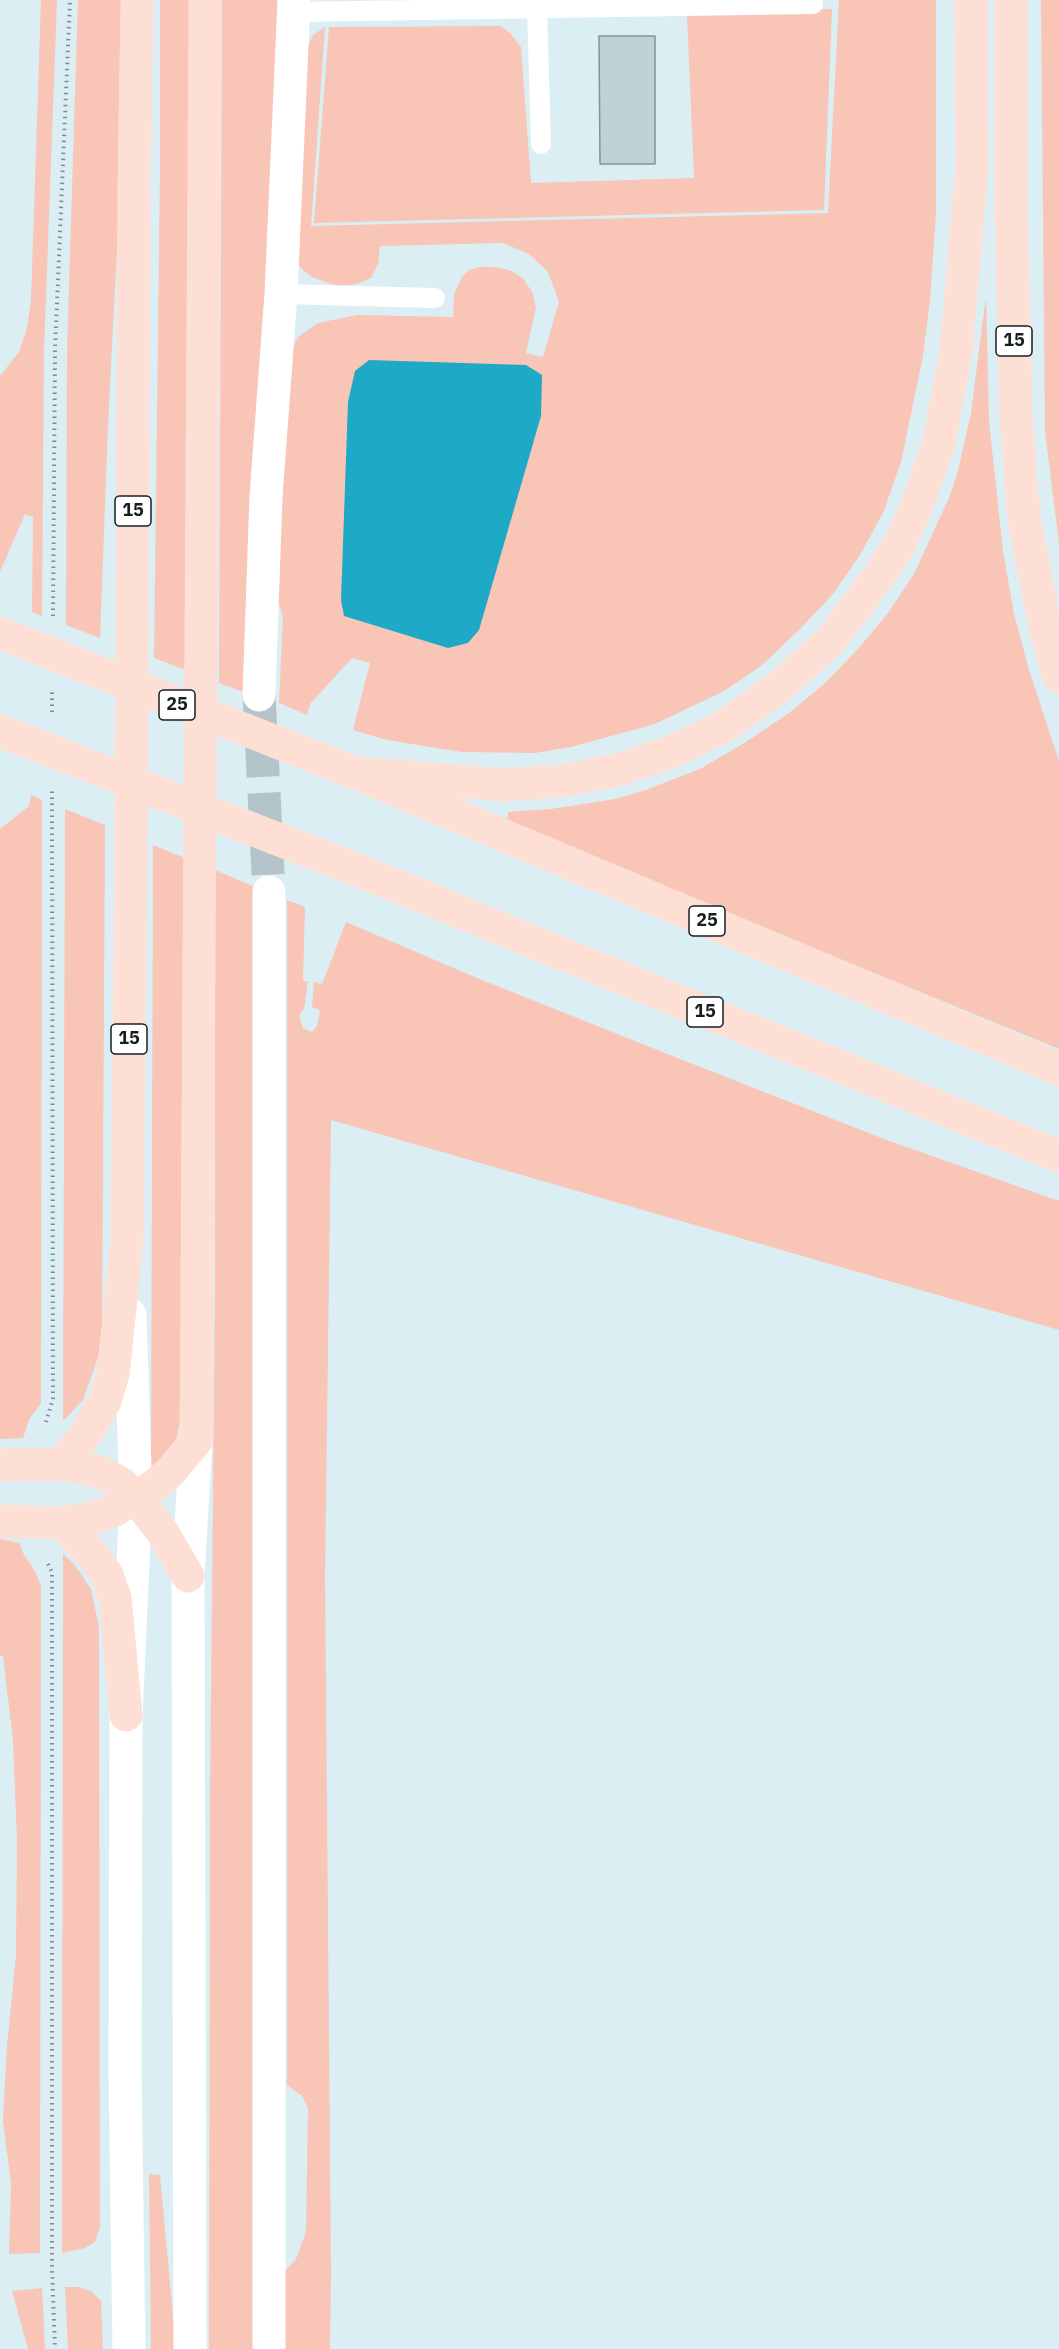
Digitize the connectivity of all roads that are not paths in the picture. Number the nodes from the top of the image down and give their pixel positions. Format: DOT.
graph roads {
  1 [pos="137,0"];
  2 [pos="205,0"];
  3 [pos="971,0"];
  4 [pos="1011,0"];
  5 [pos="813,4"];
  6 [pos="293,6"];
  7 [pos="537,8"];
  8 [pos="541,144"];
  9 [pos="281,294"];
  10 [pos="435,298"];
  11 [pos="0,633"];
  12 [pos="1059,677"];
  13 [pos="259,695"];
  14 [pos="2,733"];
  15 [pos="355,773"];
  16 [pos="269,892"];
  17 [pos="1059,1070"];
  18 [pos="1059,1156"];
  19 [pos="127,1241"];
  20 [pos="196,1441"];
  21 [pos="0,1464"];
  22 [pos="52,1464"];
  23 [pos="136,1498"];
  24 [pos="0,1521"];
  25 [pos="50,1522"];
  26 [pos="188,1576"];
  27 [pos="126,1715"];
  28 [pos="129,2349"];
  29 [pos="190,2349"];
  30 [pos="269,2349"];
  1 -- 19 [label="main road, 15"];
  2 -- 20 [label="main road"];
  3 -- 15 [label="main road"];
  4 -- 12 [label="main road, 15"];
  5 -- 7 [label="lane"];
  6 -- 7 [label="lane"];
  6 -- 9 [label="street"];
  7 -- 8 [label="lane"];
  9 -- 10 [label="lane"];
  9 -- 13 [label="street"];
  11 -- 15 [label="main road, 25"];
  14 -- 18 [label="main road, 15"];
  15 -- 17 [label="main road, 25"];
  16 -- 30 [label="street"];
  19 -- 22 [label="main road"];
  19 -- 23 [label="street"];
  20 -- 23 [label="main road"];
  20 -- 26 [label="street"];
  21 -- 22 [label="main road"];
  22 -- 23 [label="main road"];
  23 -- 25 [label="main road"];
  23 -- 26 [label="main road"];
  23 -- 27 [label="street"];
  24 -- 25 [label="main road"];
  25 -- 27 [label="main road"];
  26 -- 29 [label="street"];
  27 -- 28 [label="street"];
}
